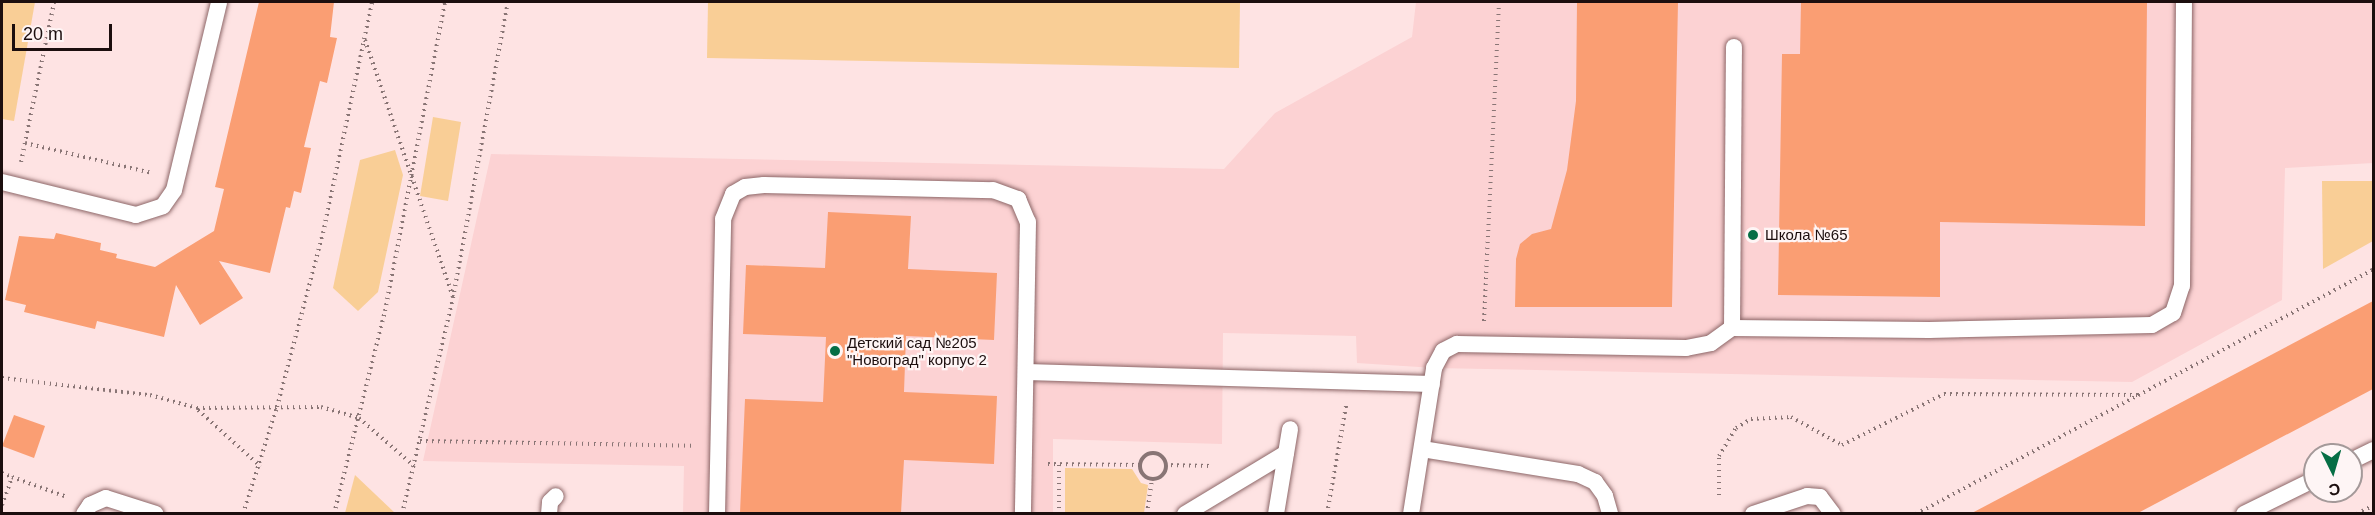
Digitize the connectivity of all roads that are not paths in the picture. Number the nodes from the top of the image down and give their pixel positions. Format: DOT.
graph roads {
  1 [pos="219,2"];
  2 [pos="2184,2"];
  3 [pos="1734,47"];
  4 [pos="9,184"];
  5 [pos="1732,328"];
  6 [pos="1026,372"];
  7 [pos="1432,384"];
  8 [pos="1290,429"];
  9 [pos="1422,449"];
  10 [pos="1286,453"];
  11 [pos="2303,485"];
  12 [pos="556,496"];
  13 [pos="87,509"];
  14 [pos="156,513"];
  15 [pos="549,513"];
  16 [pos="717,513"];
  17 [pos="1023,513"];
  18 [pos="1185,513"];
  19 [pos="1276,513"];
  20 [pos="1411,513"];
  21 [pos="1610,513"];
  22 [pos="1753,513"];
  23 [pos="1833,513"];
  24 [pos="2244,513"];
  1 -- 4 [label="lane"];
  2 -- 5 [label="lane"];
  3 -- 5 [label="lane"];
  5 -- 7 [label="lane"];
  6 -- 7 [label="lane"];
  6 -- 16 [label="lane"];
  6 -- 17 [label="lane"];
  7 -- 9 [label="lane"];
  8 -- 10 [label="lane"];
  9 -- 20 [label="lane"];
  9 -- 21 [label="lane"];
  10 -- 18 [label="lane"];
  10 -- 19 [label="lane"];
  11 -- 24 [label="lane"];
  12 -- 15 [label="lane"];
  13 -- 14 [label="lane"];
  22 -- 23 [label="lane"];
}
